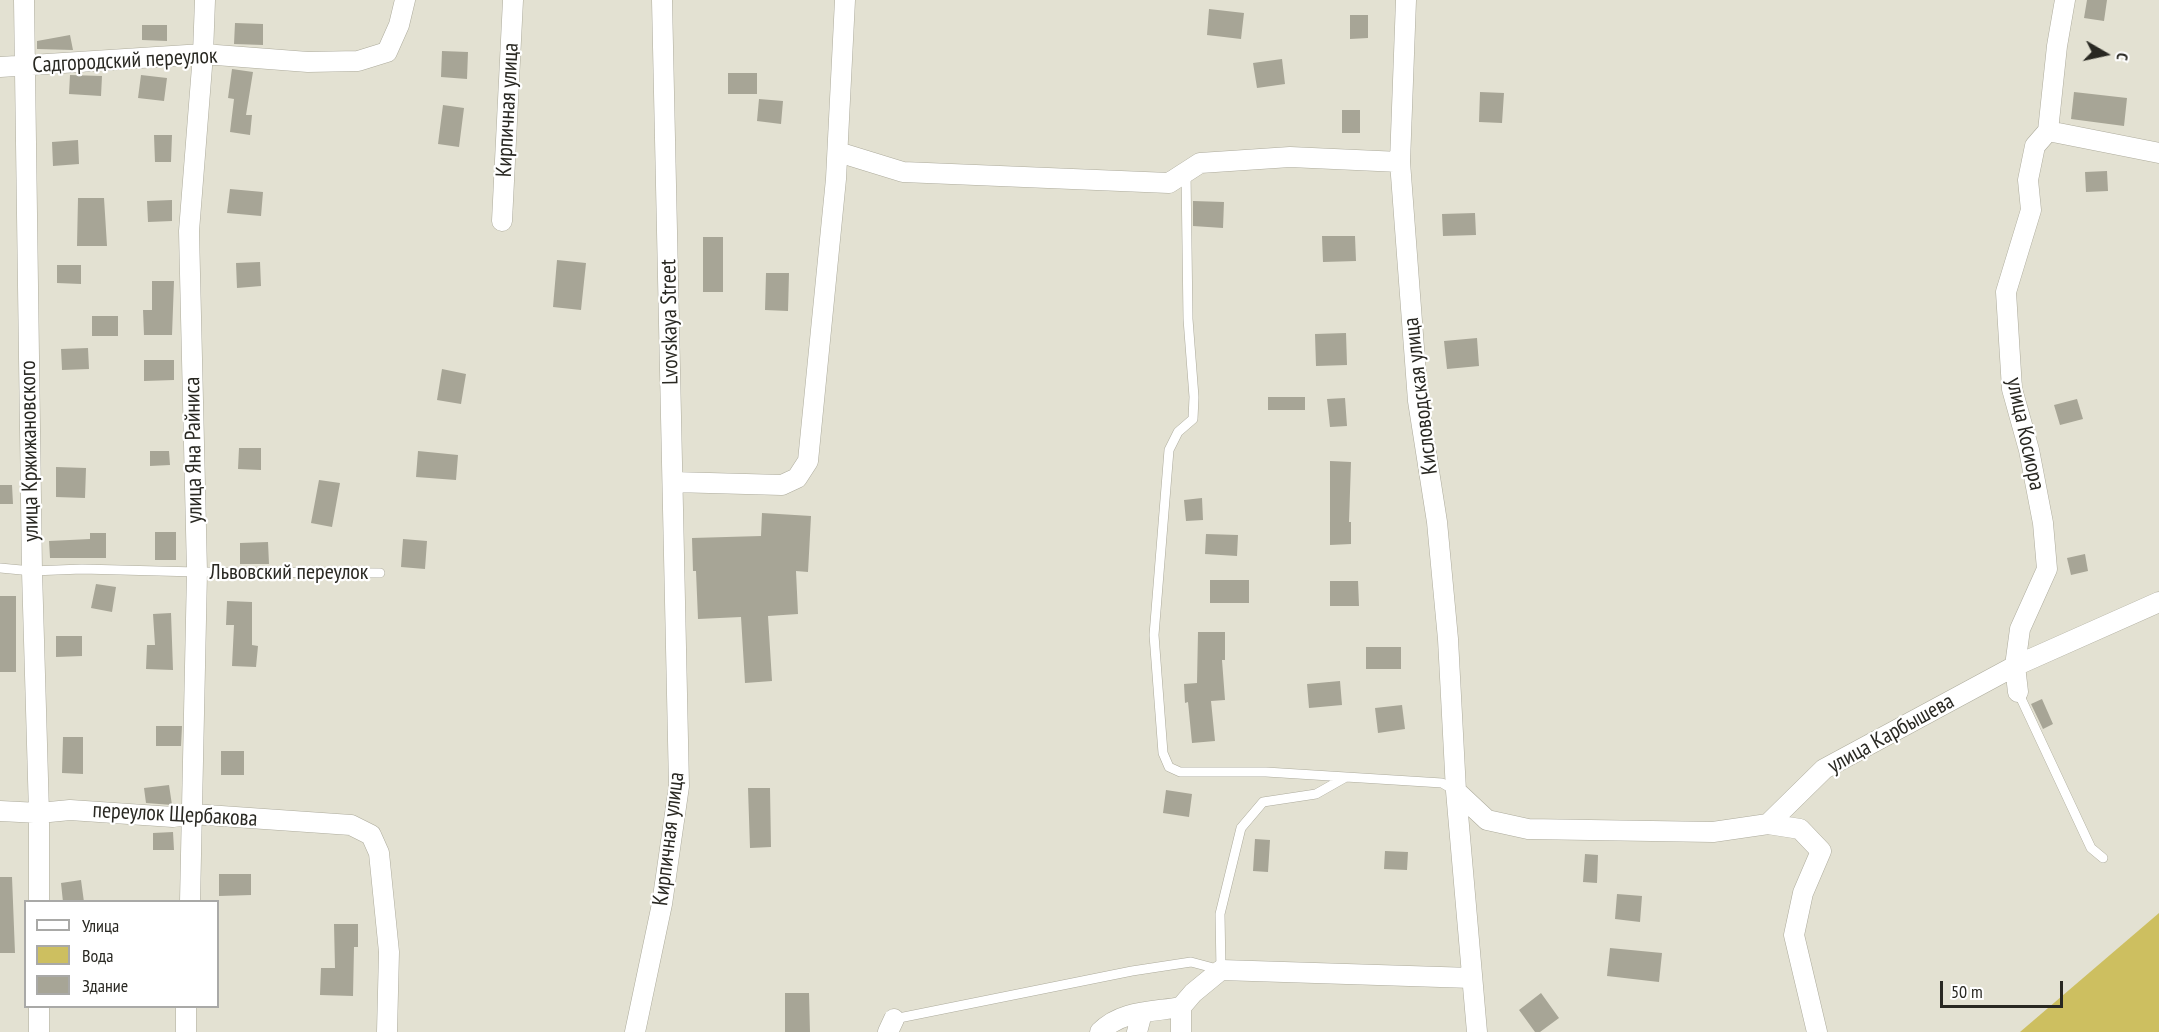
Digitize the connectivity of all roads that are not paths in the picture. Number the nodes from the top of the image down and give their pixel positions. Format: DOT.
graph roads {
  1 [pos="24,0"];
  2 [pos="205,0"];
  3 [pos="405,0"];
  4 [pos="513,0"];
  5 [pos="662,0"];
  6 [pos="845,0"];
  7 [pos="1406,0"];
  8 [pos="2066,0"];
  9 [pos="204,54"];
  10 [pos="26,66"];
  11 [pos="0,67"];
  12 [pos="2048,131"];
  13 [pos="838,152"];
  14 [pos="2159,153"];
  15 [pos="1401,162"];
  16 [pos="1186,172"];
  17 [pos="502,221"];
  18 [pos="673,482"];
  19 [pos="0,568"];
  20 [pos="32,571"];
  21 [pos="197,572"];
  22 [pos="380,573"];
  23 [pos="2159,602"];
  24 [pos="677,644"];
  25 [pos="2014,666"];
  26 [pos="2018,692"];
  27 [pos="1346,777"];
  28 [pos="1456,791"];
  29 [pos="0,811"];
  30 [pos="39,813"];
  31 [pos="192,814"];
  32 [pos="1768,824"];
  33 [pos="2103,858"];
  34 [pos="39,900"];
  35 [pos="190,900"];
  36 [pos="1221,970"];
  37 [pos="1472,978"];
  38 [pos="1181,1007"];
  39 [pos="39,1008"];
  40 [pos="186,1008"];
  41 [pos="1140,1023"];
  42 [pos="891,1026"];
  43 [pos="39,1032"];
  44 [pos="186,1032"];
  45 [pos="387,1032"];
  46 [pos="635,1032"];
  47 [pos="1100,1032"];
  48 [pos="1181,1032"];
  49 [pos="1477,1032"];
  50 [pos="1817,1032"];
  1 -- 10 [label="street, улица Кржижановского"];
  2 -- 9 [label="street, улица Яна Райниса"];
  3 -- 9 [label="street, Садгородский переулок"];
  4 -- 17 [label="street, Кирпичная улица"];
  5 -- 18 [label="street, Lvovskaya Street"];
  6 -- 13 [label="street"];
  7 -- 15 [label="street, Кисловодская улица"];
  8 -- 12 [label="street, улица Косиора"];
  9 -- 10 [label="street, Садгородский переулок"];
  9 -- 21 [label="street, улица Яна Райниса"];
  10 -- 11 [label="street, Садгородский переулок"];
  10 -- 20 [label="street, улица Кржижановского"];
  12 -- 14 [label="street"];
  12 -- 25 [label="street, улица Косиора"];
  13 -- 16 [label="street"];
  13 -- 18 [label="street"];
  15 -- 16 [label="street"];
  15 -- 28 [label="street, Кисловодская улица"];
  16 -- 27 [label="lane"];
  18 -- 24 [label="street, Lvovskaya Street"];
  19 -- 20 [label="lane, Львовский переулок"];
  20 -- 21 [label="lane, Львовский переулок"];
  20 -- 30 [label="street, улица Кржижановского"];
  21 -- 22 [label="lane, Львовский переулок"];
  21 -- 31 [label="street, улица Яна Райниса"];
  23 -- 25 [label="street, улица Карбышева"];
  24 -- 46 [label="street, Кирпичная улица"];
  25 -- 26 [label="street, улица Косиора"];
  25 -- 32 [label="street, улица Карбышева"];
  26 -- 33 [label="lane"];
  27 -- 28 [label="lane"];
  27 -- 36 [label="lane"];
  28 -- 32 [label="street"];
  28 -- 37 [label="street, Кисловодская улица"];
  29 -- 30 [label="street, переулок Щербакова"];
  30 -- 31 [label="street, переулок Щербакова"];
  30 -- 34 [label="street, улица Кржижановского"];
  31 -- 35 [label="street, улица Яна Райниса"];
  31 -- 45 [label="street, переулок Щербакова"];
  32 -- 50 [label="street"];
  36 -- 37 [label="street"];
  36 -- 38 [label="street"];
  36 -- 42 [label="lane"];
  37 -- 49 [label="street, Кисловодская улица"];
  38 -- 41 [label="street"];
  38 -- 48 [label="street"];
  39 -- 43 [label="street"];
  40 -- 44 [label="street"];
  41 -- 47 [label="street"];
}
